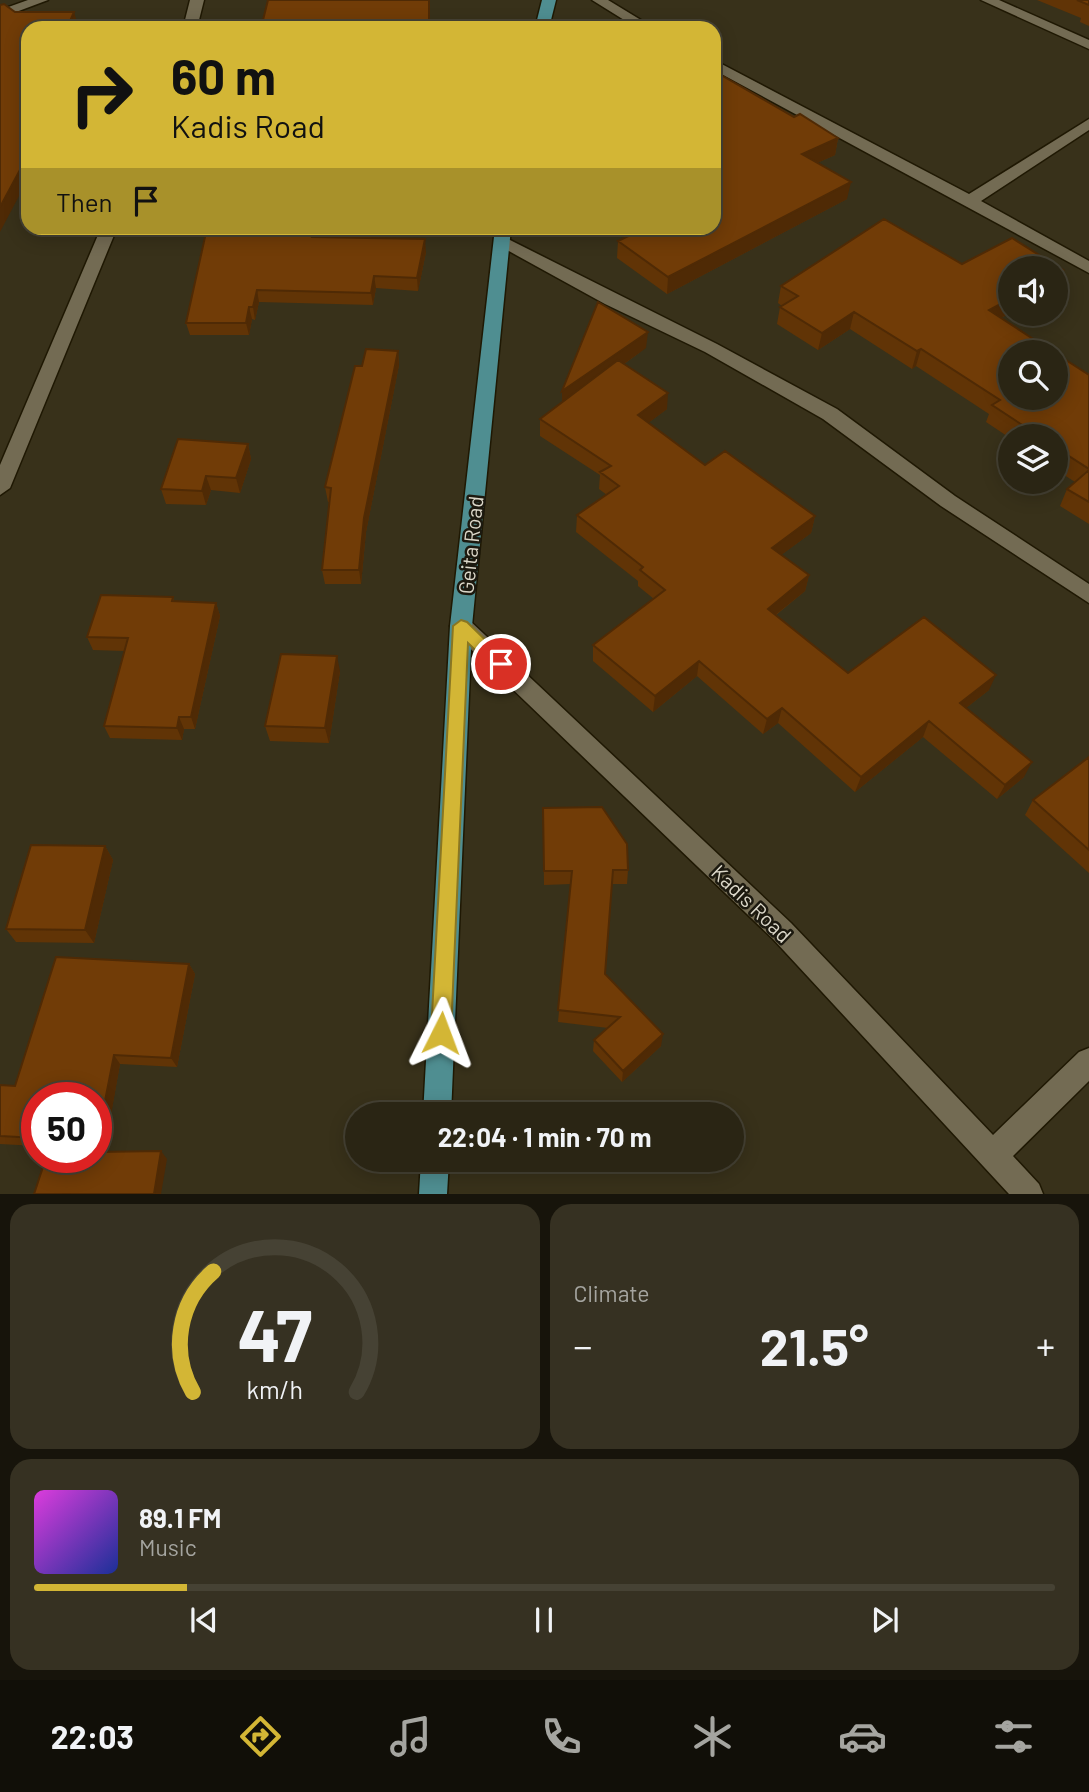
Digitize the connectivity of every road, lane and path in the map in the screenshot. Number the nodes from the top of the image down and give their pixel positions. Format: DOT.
graph roads {
  1 [pos="41,0"];
  2 [pos="197,0"];
  3 [pos="549,0"];
  4 [pos="599,0"];
  5 [pos="989,0"];
  6 [pos="0,14"];
  7 [pos="192,21"];
  8 [pos="544,21"];
  9 [pos="635,21"];
  10 [pos="1089,45"];
  11 [pos="721,68"];
  12 [pos="1089,123"];
  13 [pos="970,201"];
  14 [pos="106,235"];
  15 [pos="503,235"];
  16 [pos="505,235"];
  17 [pos="1089,268"];
  18 [pos="0,488"];
  19 [pos="1089,595"];
  20 [pos="461,626"];
  21 [pos="1089,1062"];
  22 [pos="438,1102"];
  23 [pos="993,1154"];
  24 [pos="434,1172"];
  25 [pos="433,1194"];
  26 [pos="1029,1194"];
  1 -- 6 [label="street"];
  2 -- 7 [label="street"];
  3 -- 8 [label="main road"];
  4 -- 9 [label="street"];
  5 -- 10 [label="street"];
  11 -- 13 [label="street"];
  12 -- 13 [label="street"];
  13 -- 17 [label="street"];
  14 -- 18 [label="street"];
  15 -- 20 [label="main road, Geita Road"];
  16 -- 19 [label="street"];
  20 -- 22 [label="main road, Geita Road"];
  20 -- 23 [label="street, Kadis Road"];
  21 -- 23 [label="street"];
  23 -- 26 [label="street, Kadis Road"];
  24 -- 25 [label="main road"];
}
